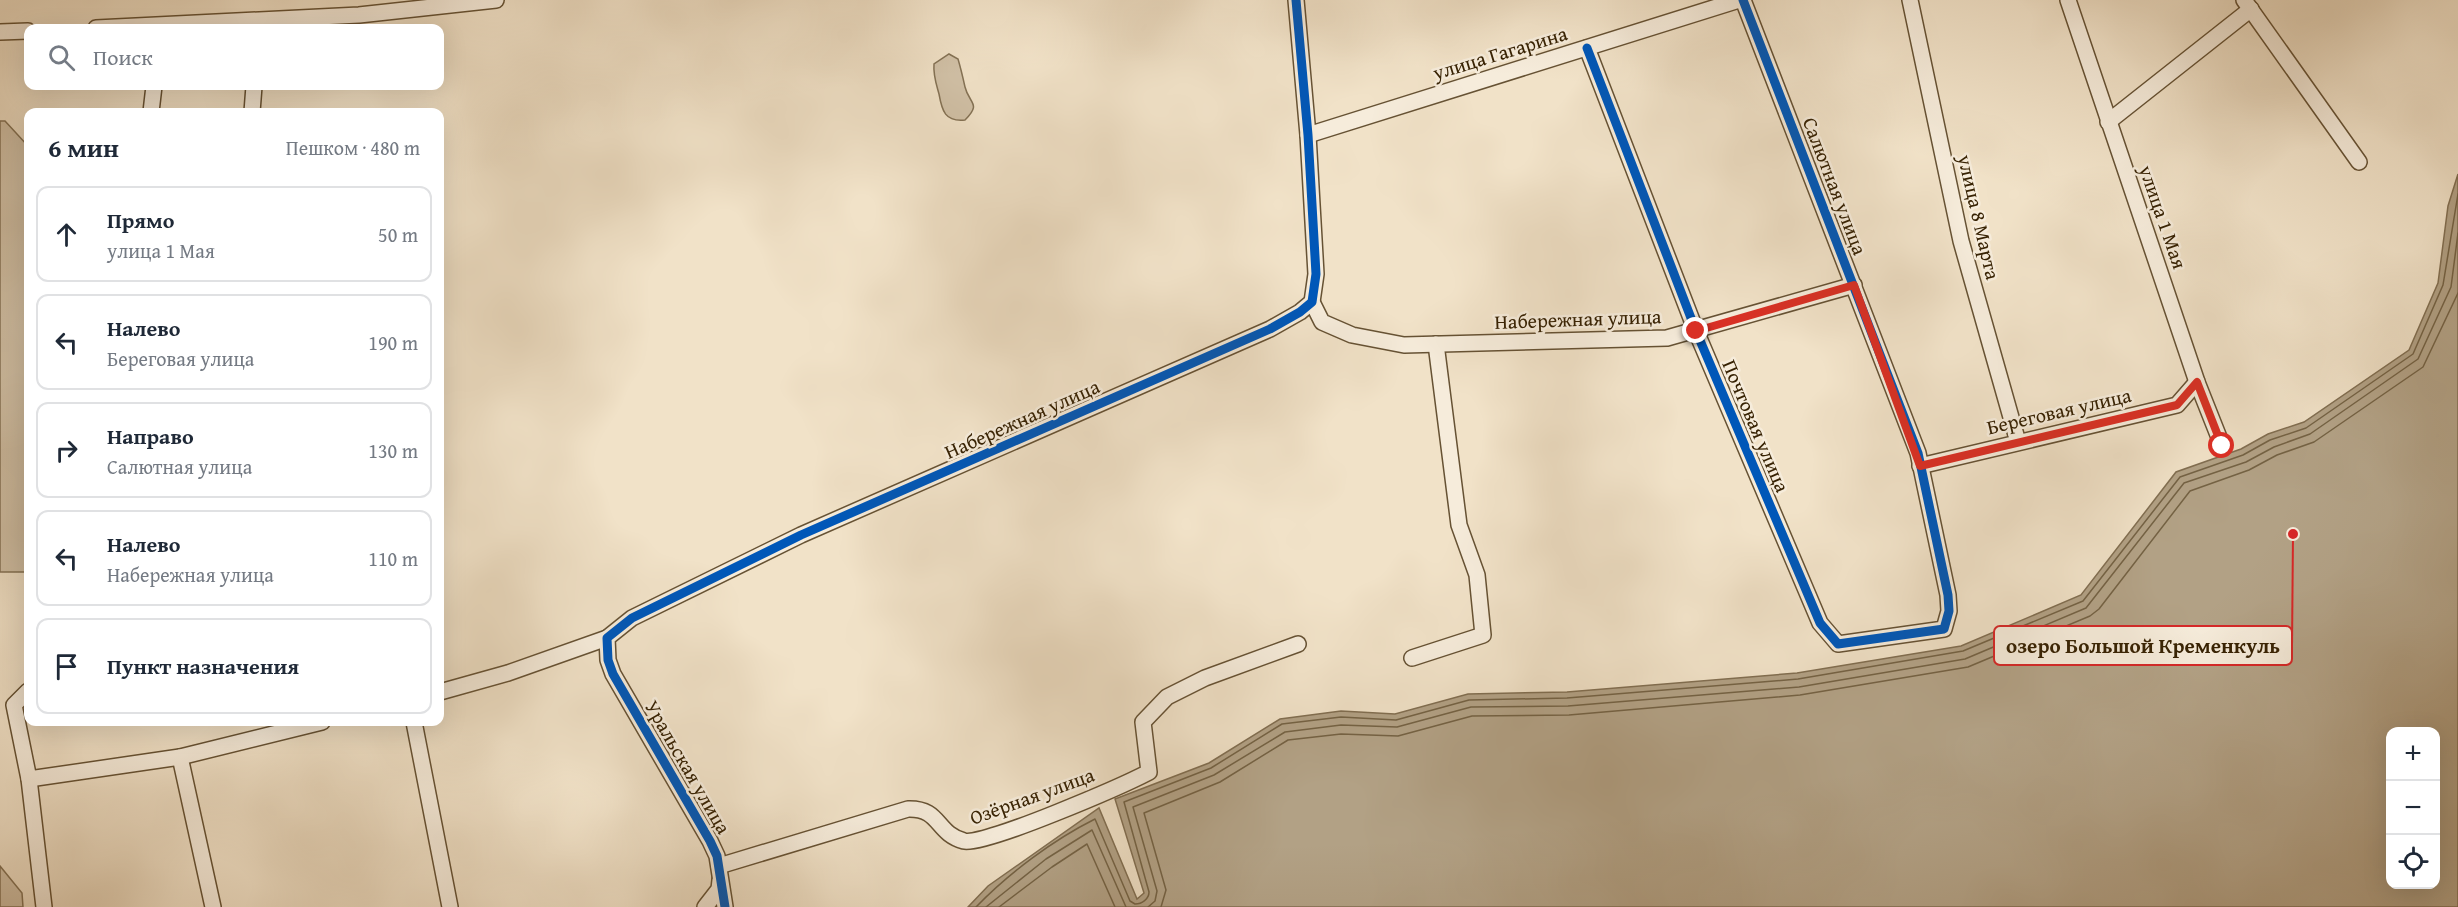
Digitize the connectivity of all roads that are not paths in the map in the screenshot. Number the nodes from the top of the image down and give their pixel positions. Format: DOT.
graph roads {
  1 [pos="496,0"];
  2 [pos="1296,0"];
  3 [pos="1741,0"];
  4 [pos="1910,0"];
  5 [pos="2068,0"];
  6 [pos="2248,4"];
  7 [pos="268,24"];
  8 [pos="24,31"];
  9 [pos="0,32"];
  10 [pos="1587,48"];
  11 [pos="154,90"];
  12 [pos="254,90"];
  13 [pos="151,108"];
  14 [pos="252,108"];
  15 [pos="2108,122"];
  16 [pos="1308,135"];
  17 [pos="2359,162"];
  18 [pos="1854,285"];
  19 [pos="1312,302"];
  20 [pos="1696,331"];
  21 [pos="1436,344"];
  22 [pos="2197,382"];
  23 [pos="2018,442"];
  24 [pos="2222,446"];
  25 [pos="1920,466"];
  26 [pos="1944,629"];
  27 [pos="607,644"];
  28 [pos="1298,644"];
  29 [pos="1412,658"];
  30 [pos="444,691"];
  31 [pos="24,695"];
  32 [pos="306,726"];
  33 [pos="415,726"];
  34 [pos="180,757"];
  35 [pos="29,779"];
  36 [pos="720,870"];
  37 [pos="44,907"];
  38 [pos="213,907"];
  39 [pos="450,907"];
  40 [pos="705,907"];
  41 [pos="725,907"];
  1 -- 7 [label="street"];
  2 -- 16 [label="street"];
  3 -- 10 [label="street, улица Гагарина"];
  3 -- 18 [label="street, Салютная улица"];
  4 -- 23 [label="street, улица 8 Марта"];
  5 -- 15 [label="street, улица 1 Мая"];
  6 -- 15 [label="street"];
  6 -- 17 [label="street"];
  8 -- 9 [label="street"];
  10 -- 16 [label="street, улица Гагарина"];
  10 -- 20 [label="street, Почтовая улица"];
  11 -- 13 [label="street"];
  12 -- 14 [label="street"];
  15 -- 22 [label="street, улица 1 Мая"];
  16 -- 19 [label="street"];
  18 -- 20 [label="street, Набережная улица"];
  18 -- 25 [label="street, Салютная улица"];
  19 -- 21 [label="street, Набережная улица"];
  19 -- 27 [label="street, Набережная улица"];
  20 -- 21 [label="street, Набережная улица"];
  20 -- 26 [label="street, Почтовая улица"];
  21 -- 29 [label="street"];
  22 -- 23 [label="street, Береговая улица"];
  22 -- 24 [label="street, улица 1 Мая"];
  23 -- 25 [label="street, Береговая улица"];
  25 -- 26 [label="street, Салютная улица"];
  27 -- 30 [label="street, Набережная улица"];
  27 -- 36 [label="street, Уральская улица"];
  28 -- 36 [label="street, Озёрная улица"];
  31 -- 35 [label="street"];
  32 -- 34 [label="street"];
  33 -- 39 [label="street"];
  34 -- 35 [label="street"];
  34 -- 38 [label="street"];
  35 -- 37 [label="street"];
  36 -- 40 [label="street"];
  36 -- 41 [label="street, Уральская улица"];
}
